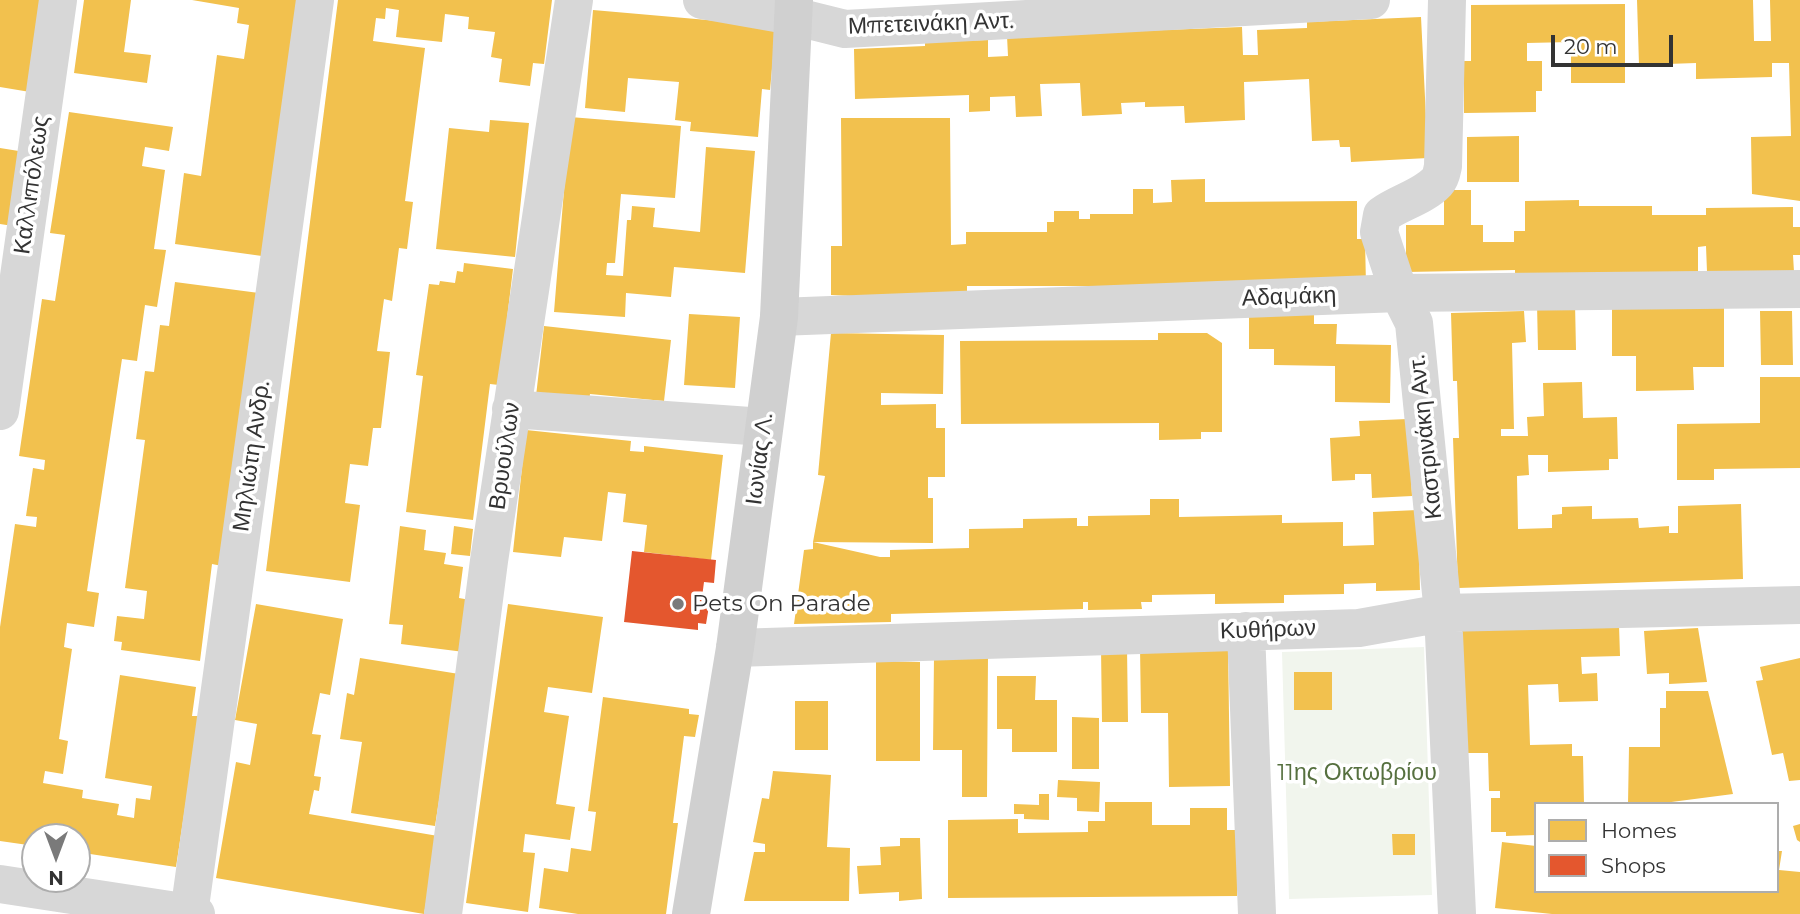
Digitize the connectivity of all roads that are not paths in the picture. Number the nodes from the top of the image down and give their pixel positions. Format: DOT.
graph roads {
  1 [pos="58,0"];
  2 [pos="316,0"];
  3 [pos="574,0"];
  4 [pos="702,0"];
  5 [pos="1371,0"];
  6 [pos="1447,0"];
  7 [pos="794,8"];
  8 [pos="1800,289"];
  9 [pos="1399,293"];
  10 [pos="779,317"];
  11 [pos="511,409"];
  12 [pos="0,411"];
  13 [pos="764,427"];
  14 [pos="1800,606"];
  15 [pos="1443,613"];
  16 [pos="1246,631"];
  17 [pos="735,648"];
  18 [pos="0,884"];
  19 [pos="192,914"];
  20 [pos="443,914"];
  21 [pos="691,914"];
  22 [pos="1257,914"];
  23 [pos="1457,914"];
  1 -- 12 [label="street, Καλλιπόλεως"];
  2 -- 19 [label="street, Μηλιώτη Ανδρ."];
  3 -- 11 [label="street, Βρυούλων"];
  4 -- 7 [label="street, Μπετεινάκη Αντ."];
  5 -- 7 [label="street, Μπετεινάκη Αντ."];
  6 -- 9 [label="street, Καστρινάκη Αντ."];
  7 -- 10 [label="street, Ιωνίας Λ."];
  8 -- 9 [label="street, Αδαμάκη"];
  9 -- 10 [label="street, Αδαμάκη"];
  9 -- 15 [label="street, Καστρινάκη Αντ."];
  10 -- 13 [label="street, Ιωνίας Λ."];
  11 -- 13 [label="street"];
  11 -- 20 [label="street, Βρυούλων"];
  13 -- 17 [label="street, Ιωνίας Λ."];
  14 -- 15 [label="street, Κυθήρων"];
  15 -- 16 [label="street, Κυθήρων"];
  15 -- 23 [label="street, Καστρινάκη Αντ."];
  16 -- 17 [label="street, Κυθήρων"];
  16 -- 22 [label="street"];
  17 -- 21 [label="street, Ιωνίας Λ."];
  18 -- 19 [label="street"];
}
